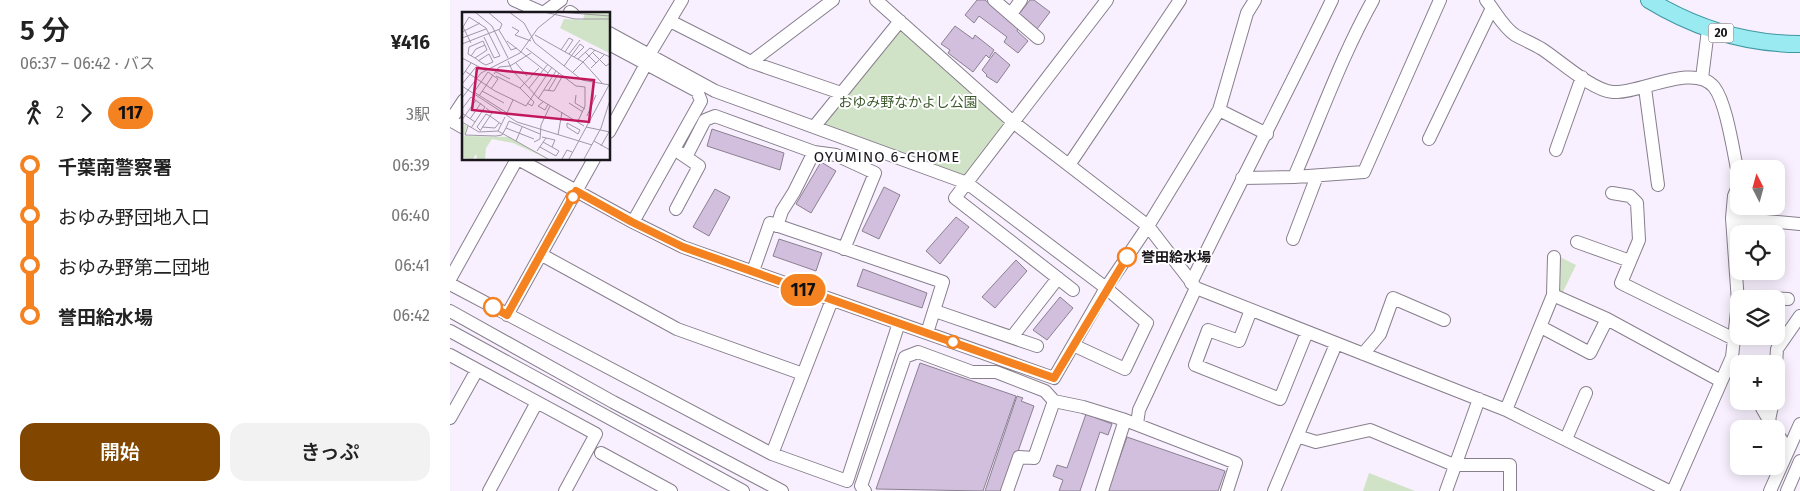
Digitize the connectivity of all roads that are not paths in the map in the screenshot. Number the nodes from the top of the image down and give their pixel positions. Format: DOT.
graph roads {
  1 [pos="514,0"];
  2 [pos="561,0"];
  3 [pos="682,0"];
  4 [pos="833,0"];
  5 [pos="876,0"];
  6 [pos="994,0"];
  7 [pos="1021,0"];
  8 [pos="1107,0"];
  9 [pos="1180,0"];
  10 [pos="1255,0"];
  11 [pos="1332,0"];
  12 [pos="1373,0"];
  13 [pos="1440,0"];
  14 [pos="1649,0"];
  15 [pos="1489,4"];
  16 [pos="540,12"];
  17 [pos="543,12"];
  18 [pos="1010,14"];
  19 [pos="670,21"];
  20 [pos="900,21"];
  21 [pos="1708,30"];
  22 [pos="610,34"];
  23 [pos="1038,38"];
  24 [pos="610,44"];
  25 [pos="1800,44"];
  26 [pos="648,60"];
  27 [pos="751,62"];
  28 [pos="1582,77"];
  29 [pos="1702,78"];
  30 [pos="1645,88"];
  31 [pos="840,93"];
  32 [pos="462,103"];
  33 [pos="1219,110"];
  34 [pos="450,120"];
  35 [pos="1013,122"];
  36 [pos="462,127"];
  37 [pos="814,127"];
  38 [pos="610,130"];
  39 [pos="1267,134"];
  40 [pos="1429,139"];
  41 [pos="674,149"];
  42 [pos="1556,150"];
  43 [pos="814,152"];
  44 [pos="686,157"];
  45 [pos="516,160"];
  46 [pos="519,160"];
  47 [pos="593,160"];
  48 [pos="1735,160"];
  49 [pos="1069,165"];
  50 [pos="1317,176"];
  51 [pos="1242,178"];
  52 [pos="1294,178"];
  53 [pos="967,183"];
  54 [pos="1658,185"];
  55 [pos="576,191"];
  56 [pos="1612,194"];
  57 [pos="676,209"];
  58 [pos="1732,215"];
  59 [pos="1732,218"];
  60 [pos="632,222"];
  61 [pos="1800,224"];
  62 [pos="777,226"];
  63 [pos="1148,226"];
  64 [pos="1293,239"];
  65 [pos="1577,242"];
  66 [pos="844,249"];
  67 [pos="542,255"];
  68 [pos="1554,257"];
  69 [pos="1630,261"];
  70 [pos="753,272"];
  71 [pos="1058,278"];
  72 [pos="450,279"];
  73 [pos="450,284"];
  74 [pos="1194,285"];
  75 [pos="1106,288"];
  76 [pos="1073,290"];
  77 [pos="1737,290"];
  78 [pos="1553,294"];
  79 [pos="1785,299"];
  80 [pos="1788,299"];
  81 [pos="832,300"];
  82 [pos="1251,310"];
  83 [pos="935,311"];
  84 [pos="450,312"];
  85 [pos="507,315"];
  86 [pos="1800,316"];
  87 [pos="1607,319"];
  88 [pos="1444,320"];
  89 [pos="899,323"];
  90 [pos="1541,327"];
  91 [pos="450,331"];
  92 [pos="1307,332"];
  93 [pos="927,333"];
  94 [pos="1012,337"];
  95 [pos="1730,337"];
  96 [pos="1336,344"];
  97 [pos="1073,345"];
  98 [pos="1037,346"];
  99 [pos="1363,354"];
  100 [pos="450,355"];
  101 [pos="1777,355"];
  102 [pos="1730,361"];
  103 [pos="477,370"];
  104 [pos="803,374"];
  105 [pos="1721,381"];
  106 [pos="1586,393"];
  107 [pos="1479,399"];
  108 [pos="1054,401"];
  109 [pos="537,402"];
  110 [pos="1506,410"];
  111 [pos="450,418"];
  112 [pos="1131,422"];
  113 [pos="1800,424"];
  114 [pos="1297,436"];
  115 [pos="1566,439"];
  116 [pos="1785,446"];
  117 [pos="1788,450"];
  118 [pos="601,453"];
  119 [pos="772,454"];
  120 [pos="1454,465"];
  121 [pos="1799,466"];
  122 [pos="489,491"];
  123 [pos="565,491"];
  124 [pos="671,491"];
  125 [pos="743,491"];
  126 [pos="782,491"];
  127 [pos="865,491"];
  128 [pos="1007,491"];
  129 [pos="1102,491"];
  130 [pos="1227,491"];
  131 [pos="1274,491"];
  132 [pos="1446,491"];
  133 [pos="1510,491"];
  134 [pos="1671,491"];
  135 [pos="1770,491"];
  136 [pos="1787,491"];
  1 -- 16 [label="street"];
  2 -- 17 [label="street"];
  3 -- 19 [label="street"];
  4 -- 27 [label="street"];
  5 -- 20 [label="street"];
  6 -- 18 [label="street"];
  7 -- 18 [label="street"];
  8 -- 35 [label="street"];
  9 -- 49 [label="street"];
  10 -- 33 [label="street"];
  11 -- 39 [label="street"];
  12 -- 52 [label="street"];
  13 -- 50 [label="street"];
  14 -- 21 [label="main road, 20"];
  15 -- 28 [label="street"];
  15 -- 40 [label="street"];
  18 -- 23 [label="street"];
  19 -- 26 [label="street"];
  19 -- 27 [label="street"];
  20 -- 31 [label="street"];
  20 -- 35 [label="street"];
  21 -- 25 [label="main road, 20"];
  21 -- 29 [label="street"];
  22 -- 26 [label="street"];
  24 -- 26 [label="street"];
  26 -- 37 [label="street"];
  26 -- 38 [label="street"];
  26 -- 41 [label="street"];
  27 -- 31 [label="street"];
  28 -- 30 [label="street"];
  28 -- 42 [label="street"];
  29 -- 30 [label="street"];
  29 -- 48 [label="street"];
  30 -- 54 [label="street"];
  31 -- 37 [label="street"];
  32 -- 34 [label="street"];
  33 -- 39 [label="street"];
  33 -- 63 [label="street"];
  34 -- 36 [label="street"];
  35 -- 49 [label="street"];
  35 -- 53 [label="street"];
  37 -- 53 [label="street"];
  39 -- 51 [label="street"];
  41 -- 44 [label="street"];
  41 -- 60 [label="street"];
  43 -- 44 [label="street"];
  43 -- 62 [label="street"];
  43 -- 66 [label="street"];
  44 -- 57 [label="street"];
  45 -- 72 [label="street"];
  46 -- 55 [label="street"];
  47 -- 55 [label="street"];
  49 -- 63 [label="street"];
  50 -- 52 [label="street"];
  50 -- 64 [label="street"];
  51 -- 52 [label="street"];
  51 -- 74 [label="street"];
  53 -- 71 [label="street"];
  53 -- 75 [label="street"];
  55 -- 60 [label="street"];
  55 -- 67 [label="street"];
  56 -- 69 [label="street"];
  58 -- 59 [label="street"];
  59 -- 61 [label="street"];
  59 -- 77 [label="street"];
  60 -- 70 [label="street"];
  62 -- 66 [label="street"];
  62 -- 70 [label="street"];
  63 -- 74 [label="street"];
  63 -- 75 [label="street"];
  65 -- 69 [label="street"];
  66 -- 83 [label="street"];
  67 -- 85 [label="street"];
  67 -- 104 [label="street"];
  68 -- 78 [label="street"];
  69 -- 95 [label="street"];
  70 -- 81 [label="street"];
  71 -- 76 [label="street"];
  71 -- 94 [label="street"];
  73 -- 85 [label="street"];
  74 -- 82 [label="street"];
  74 -- 112 [label="street"];
  75 -- 97 [label="street"];
  75 -- 97 [label="street"];
  78 -- 87 [label="street"];
  78 -- 90 [label="street"];
  79 -- 80 [label="street"];
  81 -- 89 [label="street"];
  81 -- 104 [label="street"];
  82 -- 92 [label="street"];
  82 -- 92 [label="street"];
  83 -- 93 [label="street"];
  83 -- 94 [label="street"];
  84 -- 126 [label="street"];
  85 -- 119 [label="street"];
  86 -- 101 [label="street"];
  87 -- 90 [label="street"];
  87 -- 105 [label="street"];
  88 -- 99 [label="street"];
  89 -- 93 [label="street"];
  89 -- 119 [label="street"];
  90 -- 110 [label="street"];
  91 -- 125 [label="street"];
  92 -- 96 [label="street"];
  93 -- 97 [label="street"];
  94 -- 98 [label="street"];
  96 -- 99 [label="street"];
  96 -- 114 [label="street"];
  99 -- 107 [label="street"];
  100 -- 103 [label="street"];
  102 -- 105 [label="street"];
  103 -- 109 [label="street"];
  103 -- 111 [label="street"];
  104 -- 119 [label="street"];
  105 -- 134 [label="street"];
  106 -- 115 [label="street"];
  107 -- 110 [label="street"];
  107 -- 120 [label="street"];
  108 -- 112 [label="street"];
  108 -- 127 [label="street"];
  108 -- 128 [label="street"];
  109 -- 122 [label="street"];
  109 -- 123 [label="street"];
  110 -- 115 [label="street"];
  112 -- 129 [label="street"];
  112 -- 130 [label="street"];
  113 -- 117 [label="street"];
  114 -- 120 [label="street"];
  114 -- 131 [label="street"];
  115 -- 134 [label="street"];
  116 -- 117 [label="street"];
  117 -- 135 [label="street"];
  118 -- 124 [label="street"];
  120 -- 132 [label="street"];
  120 -- 133 [label="street"];
  121 -- 136 [label="street"];
}
